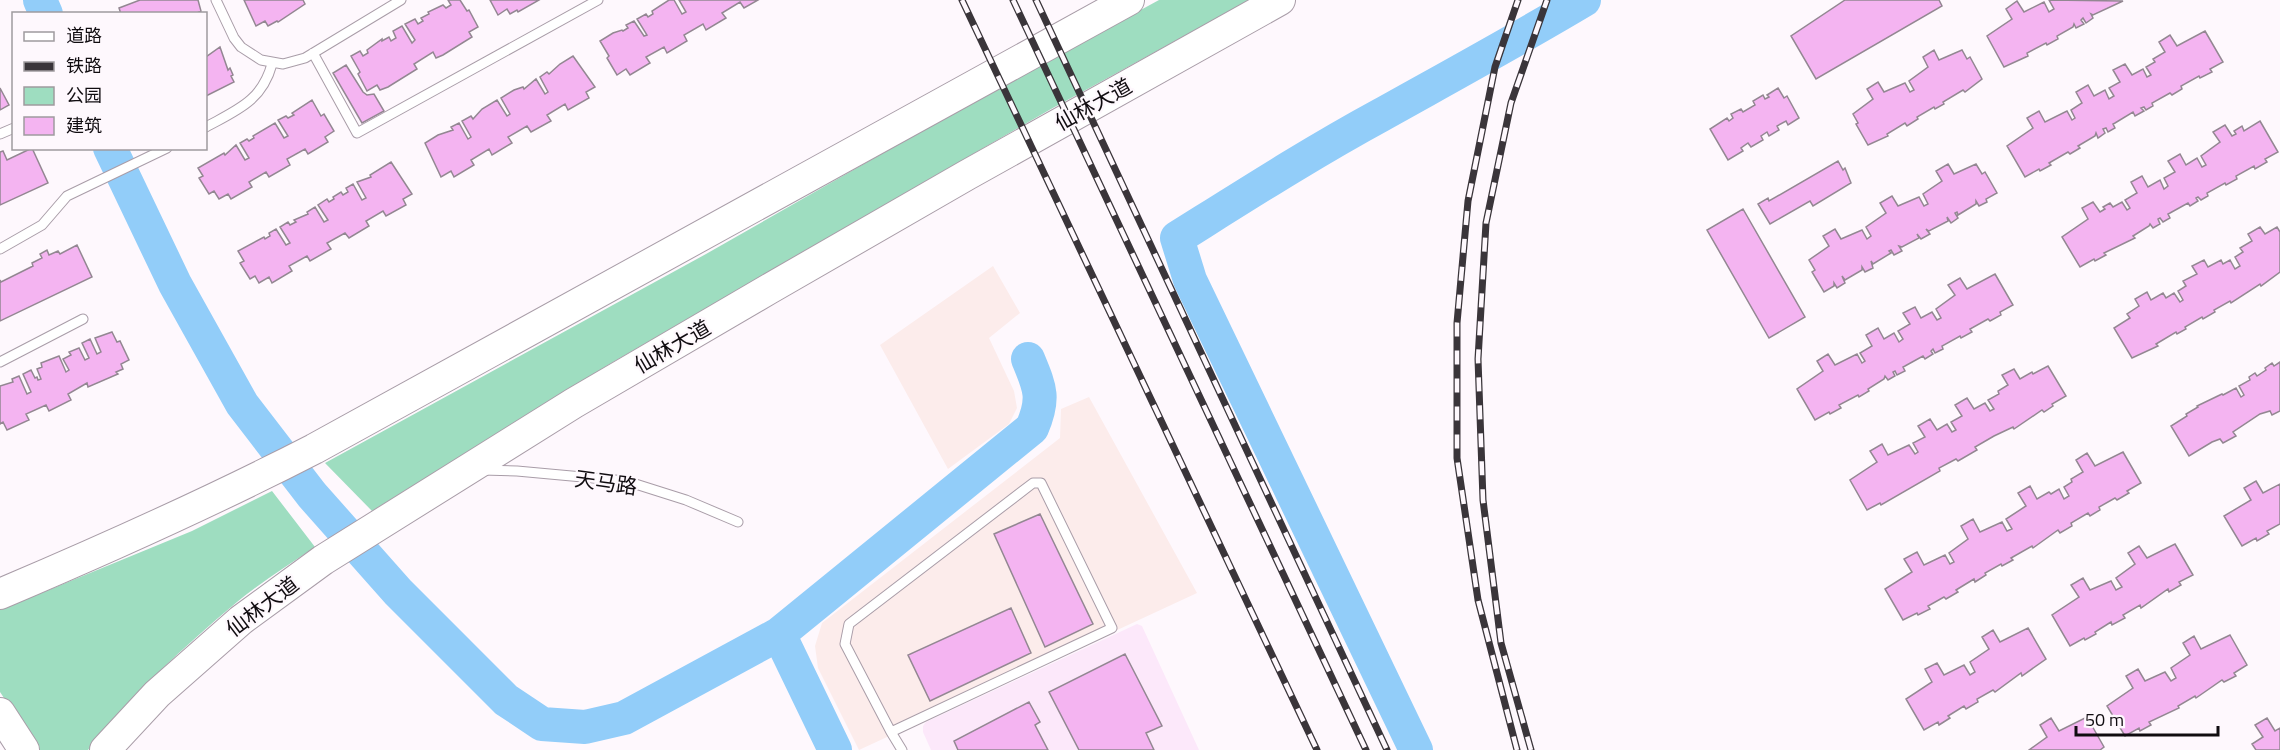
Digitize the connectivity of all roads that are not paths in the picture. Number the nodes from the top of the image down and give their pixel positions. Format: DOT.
graph roads {
  1 [pos="216,0"];
  2 [pos="401,0"];
  3 [pos="598,0"];
  4 [pos="1129,0"];
  5 [pos="1280,0"];
  6 [pos="313,53"];
  7 [pos="272,64"];
  8 [pos="207,126"];
  9 [pos="164,150"];
  10 [pos="0,249"];
  11 [pos="83,319"];
  12 [pos="0,362"];
  13 [pos="468,470"];
  14 [pos="738,522"];
  15 [pos="0,594"];
  16 [pos="0,713"];
  17 [pos="891,732"];
  18 [pos="24,750"];
  19 [pos="105,750"];
  20 [pos="902,750"];
  1 -- 7 [label="lane"];
  2 -- 6 [label="lane"];
  3 -- 6 [label="lane"];
  4 -- 15 [label="main road"];
  5 -- 13 [label="main road, 仙林大道"];
  6 -- 7 [label="lane"];
  7 -- 8 [label="lane"];
  9 -- 10 [label="lane"];
  11 -- 12 [label="lane"];
  13 -- 14 [label="lane, 天马路"];
  13 -- 19 [label="main road, 仙林大道"];
  16 -- 18 [label="main road"];
  17 -- 17 [label="lane"];
  17 -- 20 [label="lane"];
}
